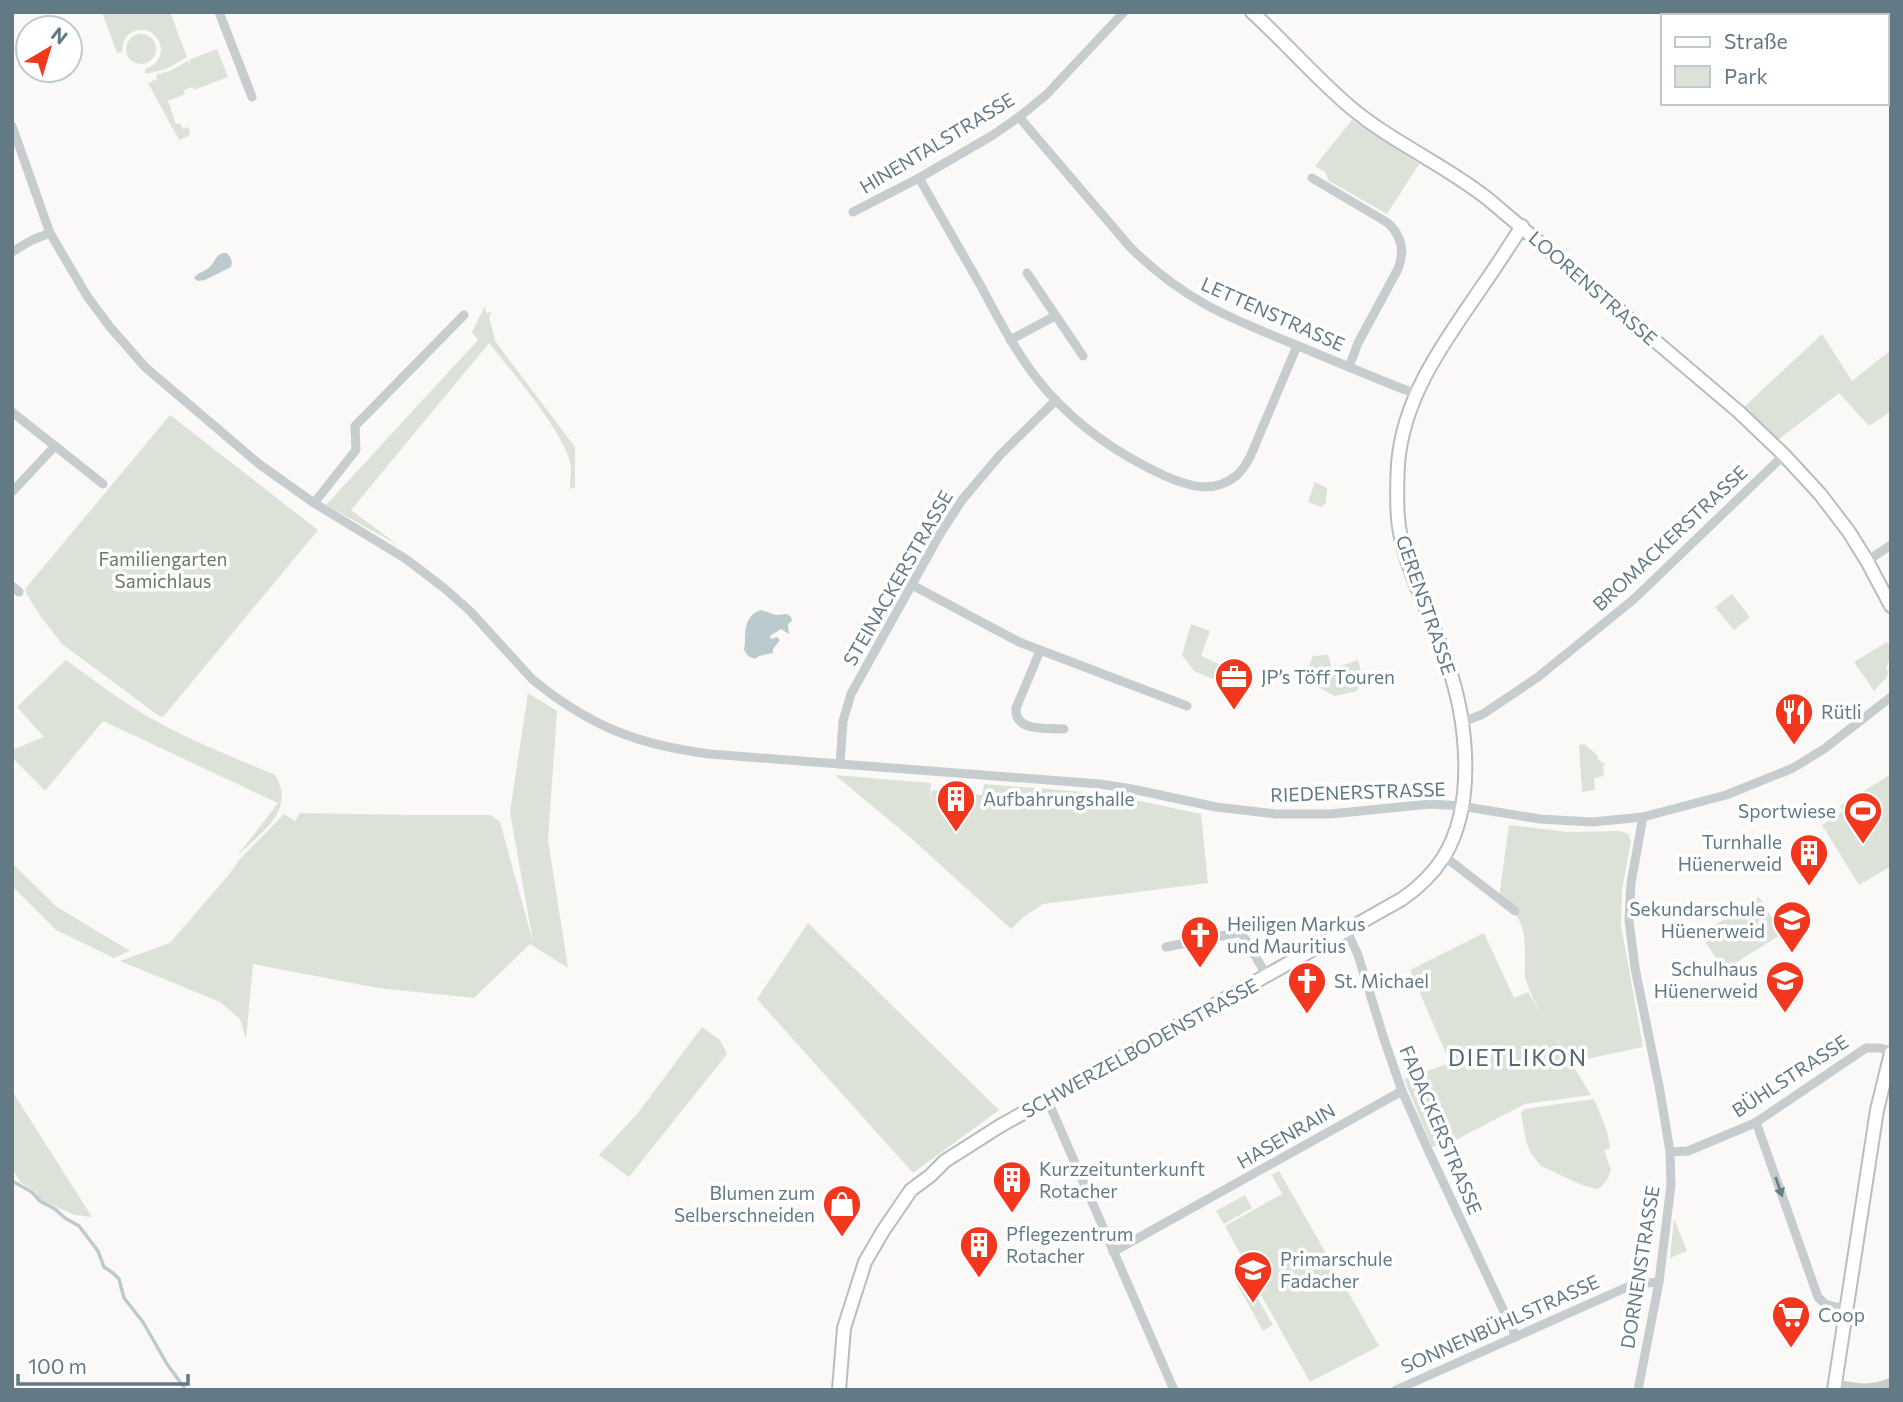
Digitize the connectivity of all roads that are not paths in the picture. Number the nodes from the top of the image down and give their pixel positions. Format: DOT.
graph roads {
  1 [pos="219,12"];
  2 [pos="1124,12"];
  3 [pos="1252,12"];
  4 [pos="252,97"];
  5 [pos="1019,117"];
  6 [pos="12,126"];
  7 [pos="919,178"];
  8 [pos="1312,178"];
  9 [pos="853,212"];
  10 [pos="1522,226"];
  11 [pos="50,233"];
  12 [pos="12,252"];
  13 [pos="1027,273"];
  14 [pos="464,315"];
  15 [pos="1055,316"];
  16 [pos="1010,340"];
  17 [pos="1297,346"];
  18 [pos="1083,356"];
  19 [pos="1349,367"];
  20 [pos="1416,394"];
  21 [pos="1056,400"];
  22 [pos="12,412"];
  23 [pos="55,446"];
  24 [pos="1784,455"];
  25 [pos="103,484"];
  26 [pos="12,492"];
  27 [pos="314,503"];
  28 [pos="1891,545"];
  29 [pos="1867,561"];
  30 [pos="912,585"];
  31 [pos="1891,606"];
  32 [pos="1040,651"];
  33 [pos="1891,697"];
  34 [pos="1187,706"];
  35 [pos="1463,722"];
  36 [pos="1064,729"];
  37 [pos="840,764"];
  38 [pos="1461,806"];
  39 [pos="1643,817"];
  40 [pos="1444,856"];
  41 [pos="1515,911"];
  42 [pos="1347,931"];
  43 [pos="1166,947"];
  44 [pos="1267,976"];
  45 [pos="1891,1052"];
  46 [pos="1402,1091"];
  47 [pos="1048,1101"];
  48 [pos="1756,1122"];
  49 [pos="1670,1152"];
  50 [pos="1113,1252"];
  51 [pos="1658,1282"];
  52 [pos="1847,1310"];
  53 [pos="1516,1337"];
  54 [pos="1891,1382"];
  55 [pos="1834,1387"];
  56 [pos="1401,1389"];
  57 [pos="839,1390"];
  58 [pos="1174,1390"];
  59 [pos="1638,1390"];
  1 -- 4 [label="street"];
  2 -- 5 [label="street, HINENTALSTRASSE"];
  3 -- 10 [label="street, LOORENSTRASSE"];
  5 -- 7 [label="street, HINENTALSTRASSE"];
  5 -- 17 [label="street, LETTENSTRASSE"];
  6 -- 11 [label="street, RIEDENERSTRASSE"];
  7 -- 9 [label="street, HINENTALSTRASSE"];
  7 -- 16 [label="street"];
  8 -- 19 [label="street"];
  10 -- 20 [label="street, GERENSTRASSE"];
  10 -- 24 [label="street, LOORENSTRASSE"];
  11 -- 12 [label="street"];
  11 -- 27 [label="street, RIEDENERSTRASSE"];
  13 -- 15 [label="street"];
  14 -- 27 [label="street"];
  15 -- 16 [label="street"];
  15 -- 18 [label="street"];
  16 -- 21 [label="street"];
  17 -- 19 [label="street, LETTENSTRASSE"];
  17 -- 21 [label="street"];
  19 -- 20 [label="street, LETTENSTRASSE"];
  20 -- 35 [label="street, GERENSTRASSE"];
  21 -- 30 [label="street, STEINACKERSTRASSE"];
  22 -- 23 [label="street"];
  23 -- 25 [label="street"];
  23 -- 26 [label="street"];
  24 -- 29 [label="street, LOORENSTRASSE"];
  24 -- 35 [label="street, BROMACKERSTRASSE"];
  27 -- 37 [label="street, RIEDENERSTRASSE"];
  28 -- 29 [label="street"];
  29 -- 31 [label="street, LOORENSTRASSE"];
  30 -- 32 [label="street"];
  30 -- 37 [label="street, STEINACKERSTRASSE"];
  32 -- 34 [label="street"];
  32 -- 36 [label="street"];
  33 -- 39 [label="street, RIEDENERSTRASSE"];
  35 -- 38 [label="street, GERENSTRASSE"];
  37 -- 38 [label="street, RIEDENERSTRASSE"];
  38 -- 39 [label="street, RIEDENERSTRASSE"];
  38 -- 40 [label="street, SCHWERZELBODENSTRASSE"];
  39 -- 49 [label="street, DORNENSTRASSE"];
  40 -- 41 [label="street"];
  40 -- 42 [label="street, SCHWERZELBODENSTRASSE"];
  42 -- 44 [label="street, SCHWERZELBODENSTRASSE"];
  42 -- 46 [label="street, FADACKERSTRASSE"];
  43 -- 44 [label="street"];
  44 -- 47 [label="street, SCHWERZELBODENSTRASSE"];
  45 -- 48 [label="street, BÜHLSTRASSE"];
  45 -- 52 [label="street"];
  46 -- 50 [label="street, HASENRAIN"];
  46 -- 53 [label="street, FADACKERSTRASSE"];
  47 -- 50 [label="street"];
  47 -- 57 [label="street, SCHWERZELBODENSTRASSE"];
  48 -- 49 [label="street, BÜHLSTRASSE"];
  48 -- 52 [label="street, one-way"];
  49 -- 51 [label="street, DORNENSTRASSE"];
  50 -- 58 [label="street"];
  51 -- 53 [label="street, SONNENBÜHLSTRASSE"];
  51 -- 59 [label="street, DORNENSTRASSE"];
  52 -- 55 [label="street"];
  53 -- 56 [label="street, SONNENBÜHLSTRASSE"];
  54 -- 55 [label="street"];
}
